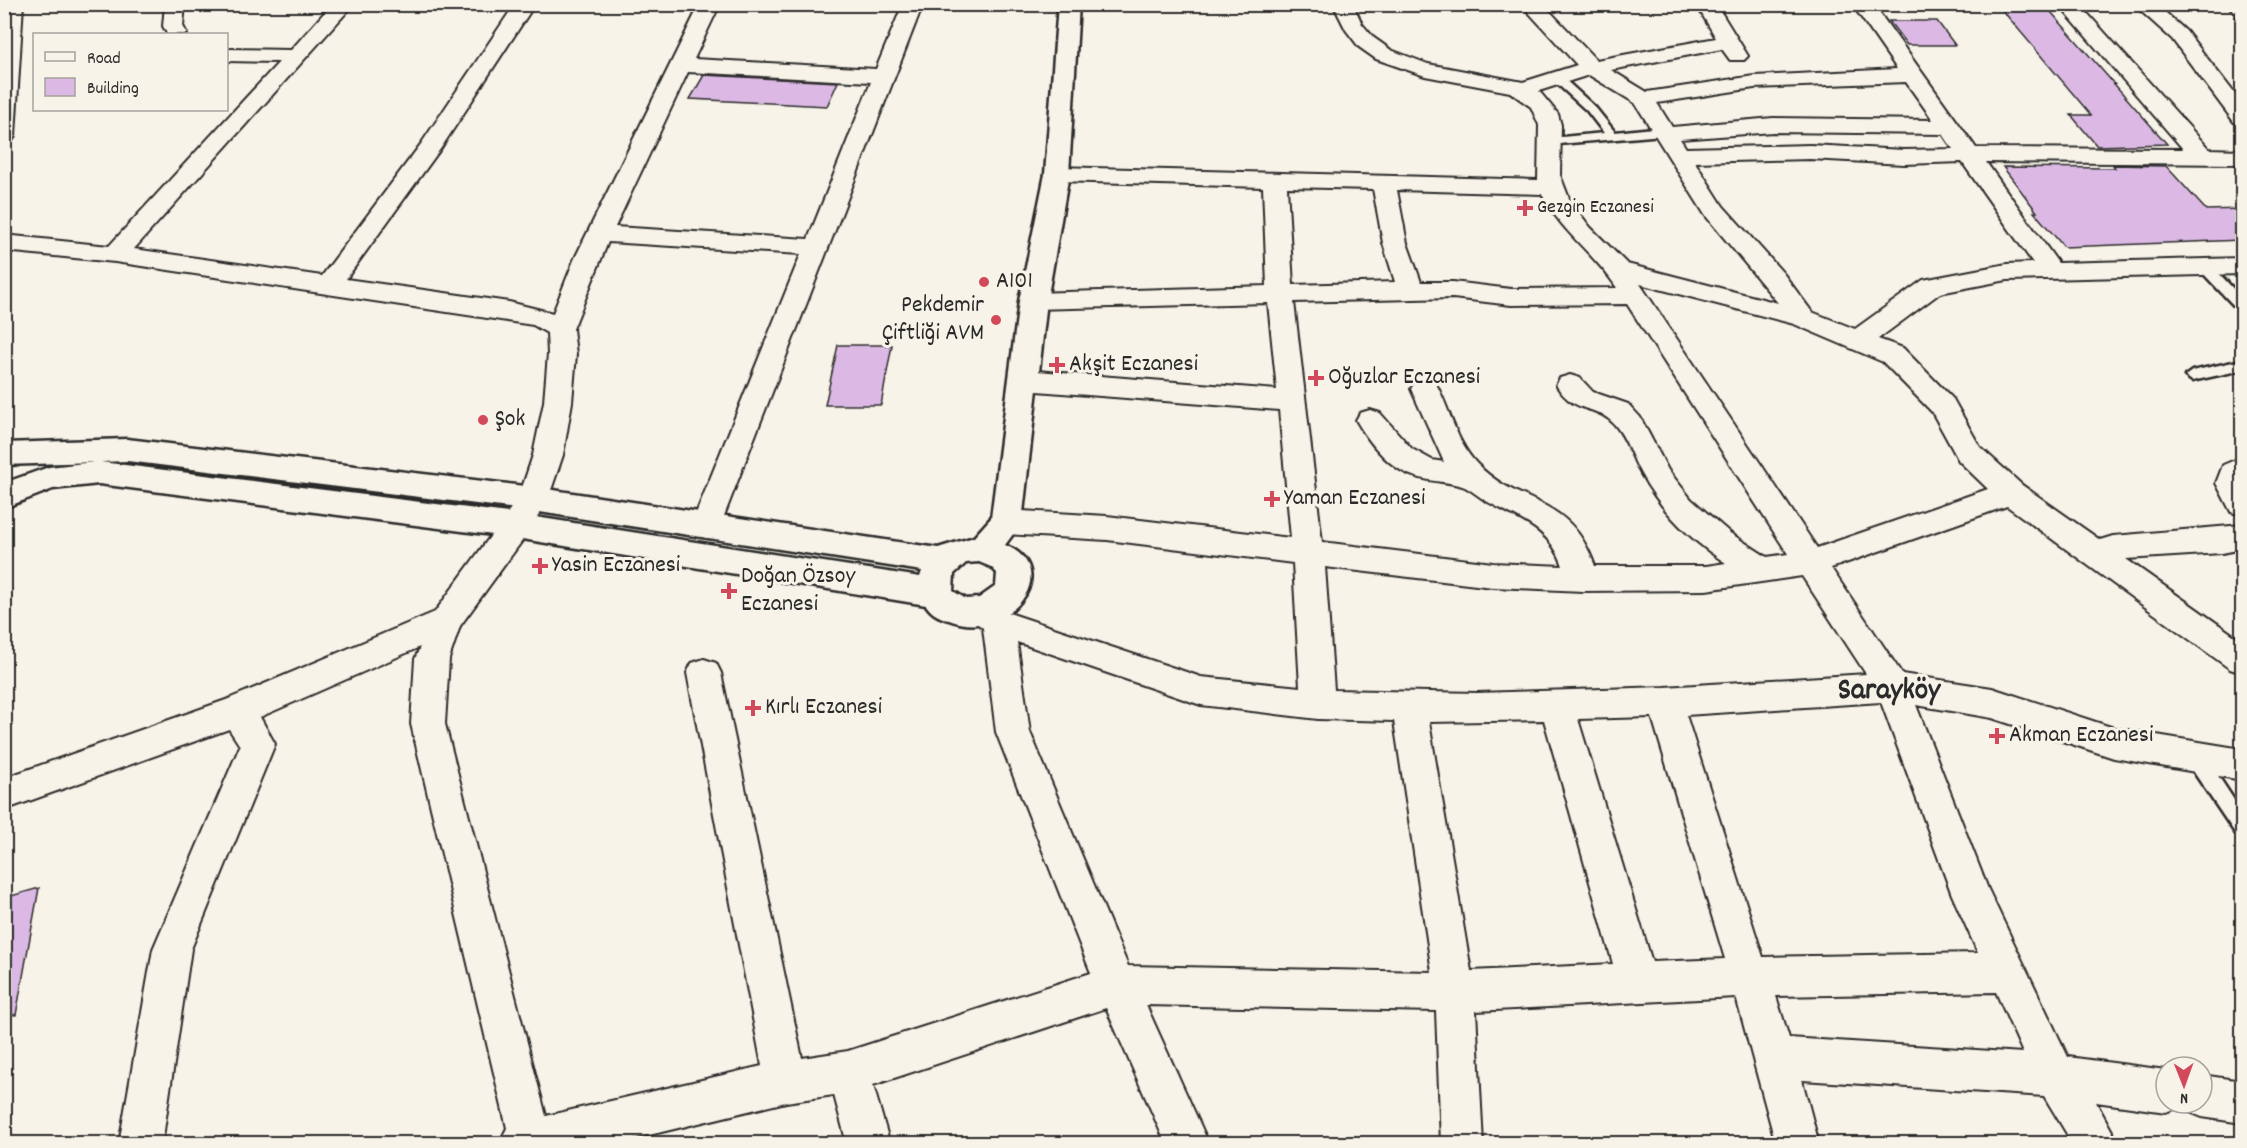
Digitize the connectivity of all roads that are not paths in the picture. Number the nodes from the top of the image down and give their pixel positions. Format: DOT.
graph roads {
  1 [pos="13,4"];
  2 [pos="175,4"];
  3 [pos="344,4"];
  4 [pos="525,4"];
  5 [pos="710,4"];
  6 [pos="913,4"];
  7 [pos="1069,4"];
  8 [pos="1332,4"];
  9 [pos="1343,4"];
  10 [pos="1531,4"];
  11 [pos="1706,4"];
  12 [pos="1862,4"];
  13 [pos="2068,4"];
  14 [pos="2143,4"];
  15 [pos="2233,4"];
  16 [pos="2242,15"];
  17 [pos="176,33"];
  18 [pos="1727,42"];
  19 [pos="228,55"];
  20 [pos="298,56"];
  21 [pos="681,65"];
  22 [pos="1591,67"];
  23 [pos="1910,75"];
  24 [pos="885,76"];
  25 [pos="1557,78"];
  26 [pos="1486,81"];
  27 [pos="1754,82"];
  28 [pos="1523,89"];
  29 [pos="1643,99"];
  30 [pos="2242,117"];
  31 [pos="1949,127"];
  32 [pos="1663,132"];
  33 [pos="1611,135"];
  34 [pos="4,136"];
  35 [pos="1551,142"];
  36 [pos="1677,155"];
  37 [pos="1971,155"];
  38 [pos="2202,156"];
  39 [pos="2242,157"];
  40 [pos="1057,174"];
  41 [pos="1275,180"];
  42 [pos="1383,183"];
  43 [pos="1551,187"];
  44 [pos="600,234"];
  45 [pos="4,243"];
  46 [pos="817,247"];
  47 [pos="115,254"];
  48 [pos="2242,266"];
  49 [pos="2205,267"];
  50 [pos="2050,269"];
  51 [pos="1618,270"];
  52 [pos="328,286"];
  53 [pos="1411,290"];
  54 [pos="1280,293"];
  55 [pos="1635,296"];
  56 [pos="1033,301"];
  57 [pos="2242,306"];
  58 [pos="1803,318"];
  59 [pos="560,329"];
  60 [pos="1860,339"];
  61 [pos="2242,365"];
  62 [pos="2192,376"];
  63 [pos="1024,380"];
  64 [pos="1570,385"];
  65 [pos="1425,389"];
  66 [pos="1292,401"];
  67 [pos="1370,420"];
  68 [pos="4,454"];
  69 [pos="2242,468"];
  70 [pos="1472,477"];
  71 [pos="2011,493"];
  72 [pos="4,496"];
  73 [pos="533,499"];
  74 [pos="2242,504"];
  75 [pos="1006,522"];
  76 [pos="516,526"];
  77 [pos="706,526"];
  78 [pos="2242,537"];
  79 [pos="982,549"];
  80 [pos="1308,552"];
  81 [pos="2097,554"];
  82 [pos="1810,563"];
  83 [pos="1764,570"];
  84 [pos="940,578"];
  85 [pos="1583,579"];
  86 [pos="991,616"];
  87 [pos="446,621"];
  88 [pos="2242,659"];
  89 [pos="704,673"];
  90 [pos="1892,687"];
  91 [pos="1665,702"];
  92 [pos="1318,704"];
  93 [pos="1557,705"];
  94 [pos="1409,707"];
  95 [pos="237,711"];
  96 [pos="2194,756"];
  97 [pos="2242,764"];
  98 [pos="4,794"];
  99 [pos="2242,827"];
  100 [pos="2007,972"];
  101 [pos="1750,977"];
  102 [pos="1638,983"];
  103 [pos="1116,985"];
  104 [pos="1455,992"];
  105 [pos="1775,1058"];
  106 [pos="848,1071"];
  107 [pos="2055,1076"];
  108 [pos="786,1081"];
  109 [pos="2154,1089"];
  110 [pos="2214,1098"];
  111 [pos="2242,1102"];
  112 [pos="528,1142"];
  113 [pos="140,1143"];
  114 [pos="869,1143"];
  115 [pos="1188,1143"];
  116 [pos="1462,1143"];
  117 [pos="1798,1143"];
  118 [pos="2098,1143"];
  1 -- 34 [label="street"];
  2 -- 17 [label="street"];
  3 -- 20 [label="street"];
  4 -- 52 [label="street"];
  5 -- 21 [label="street"];
  6 -- 24 [label="street"];
  7 -- 40 [label="street"];
  8 -- 26 [label="street"];
  9 -- 26 [label="street"];
  10 -- 22 [label="street"];
  11 -- 18 [label="street"];
  12 -- 23 [label="street"];
  13 -- 38 [label="street"];
  14 -- 30 [label="street"];
  15 -- 16 [label="lane"];
  18 -- 22 [label="street"];
  18 -- 27 [label="street"];
  19 -- 20 [label="street"];
  20 -- 47 [label="street"];
  21 -- 24 [label="street"];
  21 -- 44 [label="street"];
  22 -- 25 [label="street"];
  22 -- 29 [label="street"];
  23 -- 27 [label="street"];
  23 -- 31 [label="street"];
  24 -- 46 [label="street"];
  25 -- 28 [label="street"];
  25 -- 33 [label="lane"];
  26 -- 28 [label="street"];
  27 -- 29 [label="street"];
  28 -- 35 [label="street"];
  29 -- 32 [label="street"];
  31 -- 32 [label="street"];
  31 -- 37 [label="street"];
  32 -- 33 [label="lane"];
  32 -- 36 [label="street"];
  33 -- 35 [label="lane"];
  35 -- 43 [label="street"];
  36 -- 37 [label="street"];
  36 -- 58 [label="street"];
  37 -- 38 [label="street"];
  37 -- 50 [label="street"];
  38 -- 39 [label="street"];
  40 -- 41 [label="street"];
  40 -- 56 [label="street"];
  41 -- 42 [label="street"];
  41 -- 54 [label="street"];
  42 -- 43 [label="street"];
  42 -- 53 [label="street"];
  43 -- 51 [label="street"];
  44 -- 46 [label="street"];
  44 -- 59 [label="street"];
  45 -- 47 [label="street"];
  46 -- 77 [label="street"];
  47 -- 52 [label="street"];
  48 -- 49 [label="street"];
  49 -- 50 [label="street"];
  49 -- 57 [label="lane"];
  50 -- 60 [label="street"];
  51 -- 55 [label="street"];
  51 -- 58 [label="street"];
  52 -- 59 [label="street"];
  53 -- 54 [label="street"];
  53 -- 55 [label="street"];
  54 -- 56 [label="street"];
  54 -- 66 [label="street"];
  55 -- 82 [label="street"];
  56 -- 63 [label="street"];
  58 -- 60 [label="street"];
  59 -- 73 [label="street"];
  60 -- 71 [label="street"];
  61 -- 62 [label="lane"];
  63 -- 66 [label="street"];
  63 -- 75 [label="street"];
  64 -- 83 [label="street"];
  65 -- 70 [label="street"];
  66 -- 80 [label="street"];
  67 -- 70 [label="street"];
  68 -- 73 [label="street"];
  69 -- 74 [label="street"];
  70 -- 85 [label="street"];
  71 -- 81 [label="street"];
  71 -- 82 [label="street"];
  72 -- 76 [label="street"];
  73 -- 76 [label="street"];
  73 -- 77 [label="street"];
  75 -- 79 [label="street"];
  75 -- 80 [label="street"];
  76 -- 84 [label="street"];
  76 -- 87 [label="street"];
  77 -- 84 [label="street"];
  78 -- 81 [label="street"];
  79 -- 84 [label="street"];
  79 -- 86 [label="street"];
  80 -- 85 [label="street"];
  80 -- 92 [label="street"];
  81 -- 88 [label="street"];
  82 -- 83 [label="street"];
  82 -- 90 [label="street"];
  83 -- 85 [label="street"];
  84 -- 86 [label="street"];
  86 -- 92 [label="street"];
  86 -- 103 [label="street"];
  87 -- 95 [label="street"];
  87 -- 112 [label="street"];
  89 -- 108 [label="street"];
  90 -- 91 [label="street"];
  90 -- 96 [label="street"];
  90 -- 100 [label="street"];
  91 -- 93 [label="street"];
  91 -- 101 [label="street"];
  92 -- 94 [label="street"];
  93 -- 94 [label="street"];
  93 -- 102 [label="street"];
  94 -- 104 [label="street"];
  95 -- 98 [label="street"];
  95 -- 113 [label="street"];
  96 -- 97 [label="street"];
  96 -- 99 [label="lane"];
  100 -- 101 [label="street"];
  100 -- 107 [label="street"];
  101 -- 102 [label="street"];
  101 -- 105 [label="street"];
  102 -- 104 [label="street"];
  103 -- 104 [label="street"];
  103 -- 106 [label="street"];
  103 -- 115 [label="street"];
  104 -- 116 [label="street"];
  105 -- 107 [label="street"];
  105 -- 117 [label="street"];
  106 -- 108 [label="street"];
  106 -- 114 [label="street"];
  107 -- 109 [label="street"];
  107 -- 118 [label="street"];
  108 -- 112 [label="street"];
  110 -- 111 [label="street"];
}
